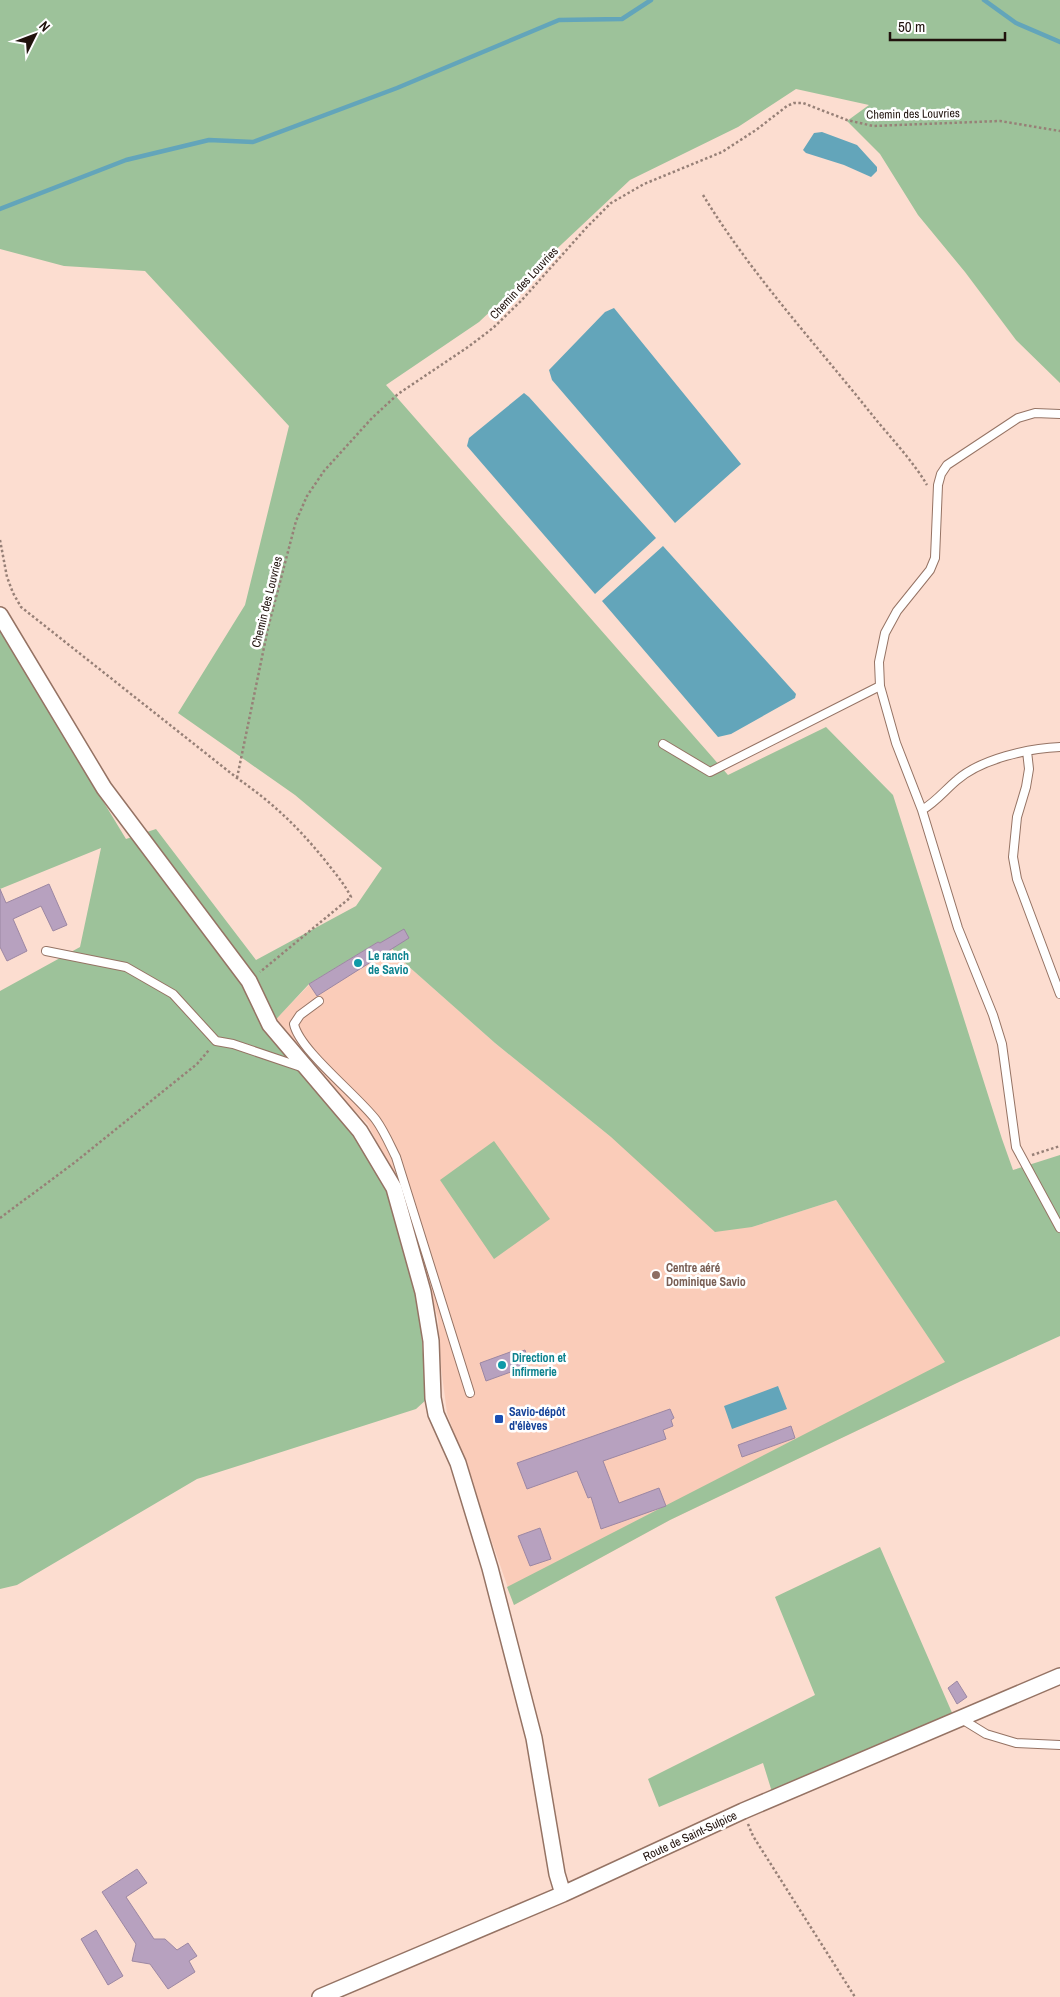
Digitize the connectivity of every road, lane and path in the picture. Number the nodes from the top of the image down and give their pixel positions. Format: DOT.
graph roads {
  1 [pos="1060,131"];
  2 [pos="703,195"];
  3 [pos="1060,414"];
  4 [pos="936,501"];
  5 [pos="0,540"];
  6 [pos="1,548"];
  7 [pos="0,615"];
  8 [pos="880,686"];
  9 [pos="663,744"];
  10 [pos="1060,747"];
  11 [pos="1027,751"];
  12 [pos="237,778"];
  13 [pos="922,810"];
  14 [pos="46,951"];
  15 [pos="249,981"];
  16 [pos="1060,994"];
  17 [pos="319,1001"];
  18 [pos="216,1041"];
  19 [pos="308,1070"];
  20 [pos="1060,1146"];
  21 [pos="1021,1158"];
  22 [pos="0,1218"];
  23 [pos="1060,1228"];
  24 [pos="470,1393"];
  25 [pos="1060,1676"];
  26 [pos="960,1718"];
  27 [pos="1060,1745"];
  28 [pos="743,1811"];
  29 [pos="563,1894"];
  30 [pos="320,1997"];
  31 [pos="855,1997"];
  1 -- 12 [label="path, Chemin des Louvries"];
  2 -- 4 [label="path"];
  3 -- 4 [label="lane"];
  4 -- 8 [label="lane"];
  5 -- 6 [label="path"];
  6 -- 12 [label="path"];
  7 -- 15 [label="street"];
  8 -- 9 [label="lane"];
  8 -- 13 [label="lane"];
  10 -- 11 [label="lane"];
  11 -- 13 [label="lane"];
  11 -- 16 [label="lane"];
  12 -- 15 [label="path"];
  13 -- 21 [label="lane"];
  14 -- 18 [label="lane"];
  15 -- 19 [label="street"];
  17 -- 24 [label="lane"];
  18 -- 19 [label="lane"];
  18 -- 22 [label="path"];
  19 -- 29 [label="street"];
  20 -- 21 [label="path"];
  21 -- 23 [label="lane"];
  25 -- 26 [label="street, Route de Saint-Sulpice"];
  26 -- 27 [label="lane"];
  26 -- 28 [label="street, Route de Saint-Sulpice"];
  28 -- 29 [label="street, Route de Saint-Sulpice"];
  28 -- 31 [label="path"];
  29 -- 30 [label="street, Route de Saint-Sulpice"];
}
